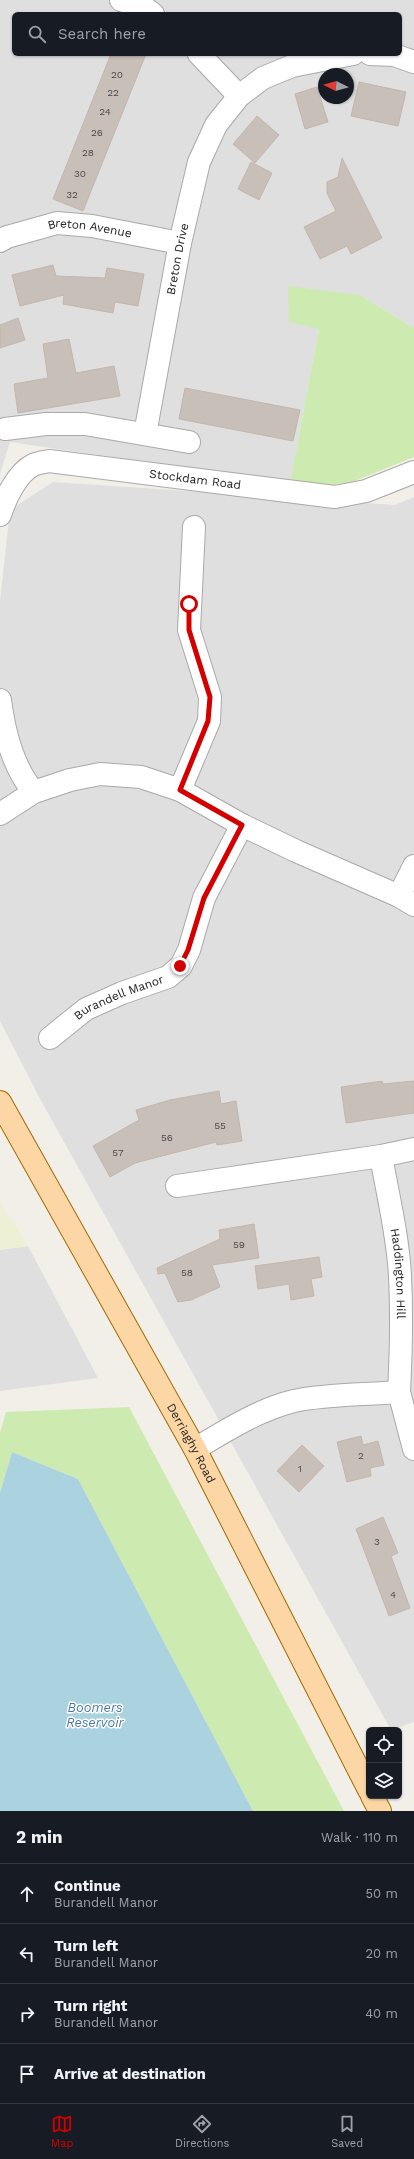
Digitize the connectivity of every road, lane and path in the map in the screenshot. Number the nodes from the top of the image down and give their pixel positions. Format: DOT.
graph roads {
  1 [pos="121,0"];
  2 [pos="150,12"];
  3 [pos="201,56"];
  4 [pos="343,56"];
  5 [pos="397,56"];
  6 [pos="414,62"];
  7 [pos="239,96"];
  8 [pos="0,241"];
  9 [pos="180,243"];
  10 [pos="5,428"];
  11 [pos="146,434"];
  12 [pos="189,442"];
  13 [pos="414,472"];
  14 [pos="0,515"];
  15 [pos="194,527"];
  16 [pos="0,700"];
  17 [pos="180,790"];
  18 [pos="34,792"];
  19 [pos="0,814"];
  20 [pos="242,825"];
  21 [pos="414,866"];
  22 [pos="406,900"];
  23 [pos="50,1038"];
  24 [pos="0,1102"];
  25 [pos="414,1149"];
  26 [pos="381,1156"];
  27 [pos="177,1186"];
  28 [pos="399,1392"];
  29 [pos="195,1449"];
  30 [pos="414,1449"];
  31 [pos="366,1784"];
  32 [pos="374,1799"];
  33 [pos="380,1811"];
  1 -- 2 [label="street"];
  3 -- 7 [label="street"];
  4 -- 7 [label="street, Breton Drive"];
  5 -- 6 [label="street"];
  7 -- 9 [label="street, Breton Drive"];
  8 -- 9 [label="street, Breton Avenue"];
  9 -- 11 [label="street, Breton Drive"];
  10 -- 11 [label="street"];
  11 -- 12 [label="street"];
  13 -- 14 [label="street, Stockdam Road"];
  15 -- 17 [label="street"];
  16 -- 18 [label="street"];
  17 -- 18 [label="street"];
  17 -- 20 [label="street"];
  18 -- 19 [label="street"];
  20 -- 22 [label="street"];
  20 -- 23 [label="street, Burandell Manor"];
  21 -- 22 [label="street"];
  24 -- 29 [label="main road, Derriaghy Road"];
  25 -- 26 [label="street"];
  26 -- 27 [label="street"];
  26 -- 28 [label="street, Haddington Hill"];
  28 -- 29 [label="street"];
  28 -- 30 [label="street, Haddington Hill"];
  29 -- 31 [label="main road, Derriaghy Road"];
  32 -- 33 [label="main road"];
}
